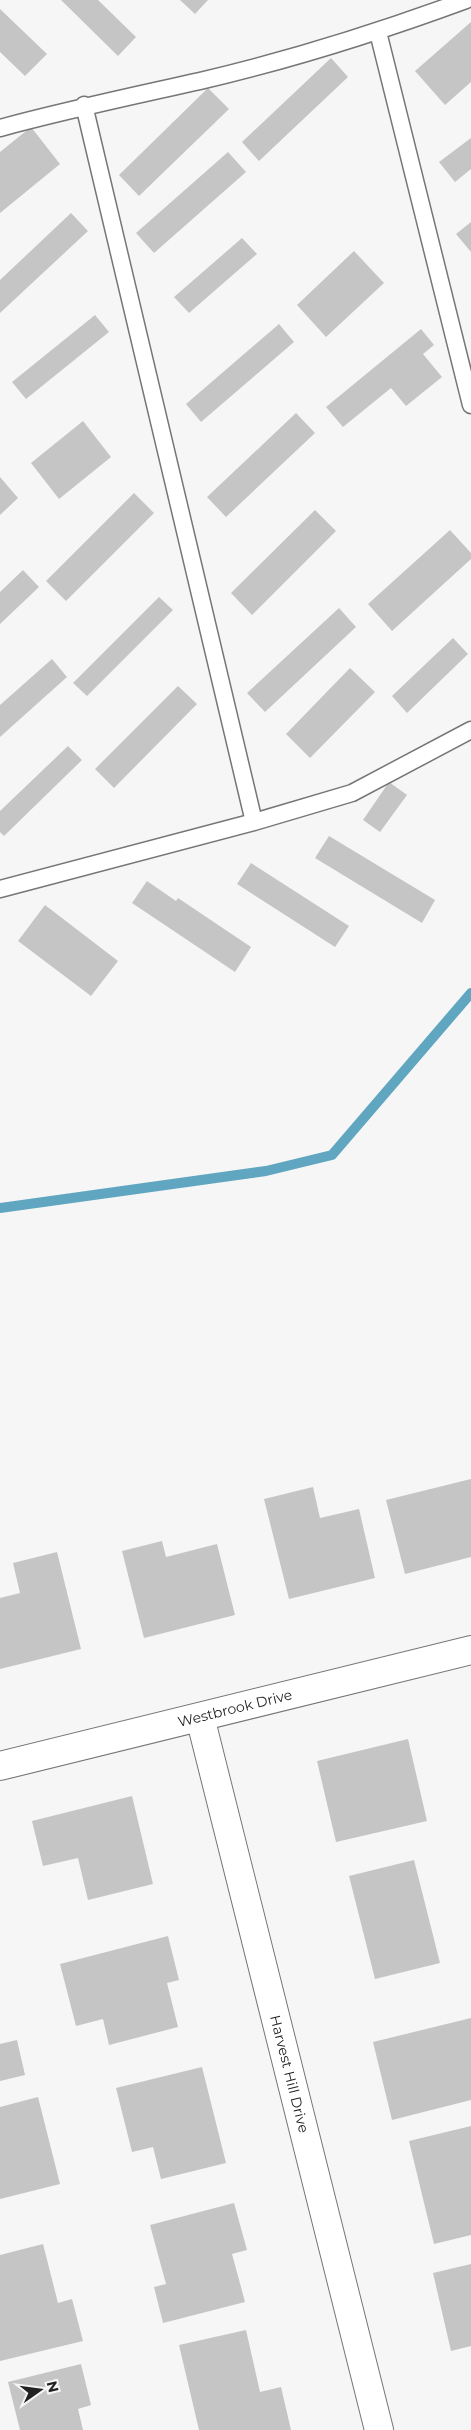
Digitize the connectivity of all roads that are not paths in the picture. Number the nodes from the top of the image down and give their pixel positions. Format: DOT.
graph roads {
  1 [pos="466,0"];
  2 [pos="378,32"];
  3 [pos="84,105"];
  4 [pos="0,128"];
  5 [pos="471,405"];
  6 [pos="471,730"];
  7 [pos="254,822"];
  8 [pos="0,889"];
  9 [pos="471,1650"];
  10 [pos="200,1717"];
  11 [pos="0,1766"];
  12 [pos="379,2430"];
  1 -- 2 [label="lane"];
  2 -- 3 [label="lane"];
  2 -- 5 [label="lane"];
  3 -- 4 [label="lane"];
  3 -- 7 [label="lane"];
  6 -- 7 [label="lane"];
  7 -- 8 [label="lane"];
  9 -- 10 [label="street, Westbrook Drive"];
  10 -- 11 [label="street, Westbrook Drive"];
  10 -- 12 [label="street, Harvest Hill Drive"];
}
